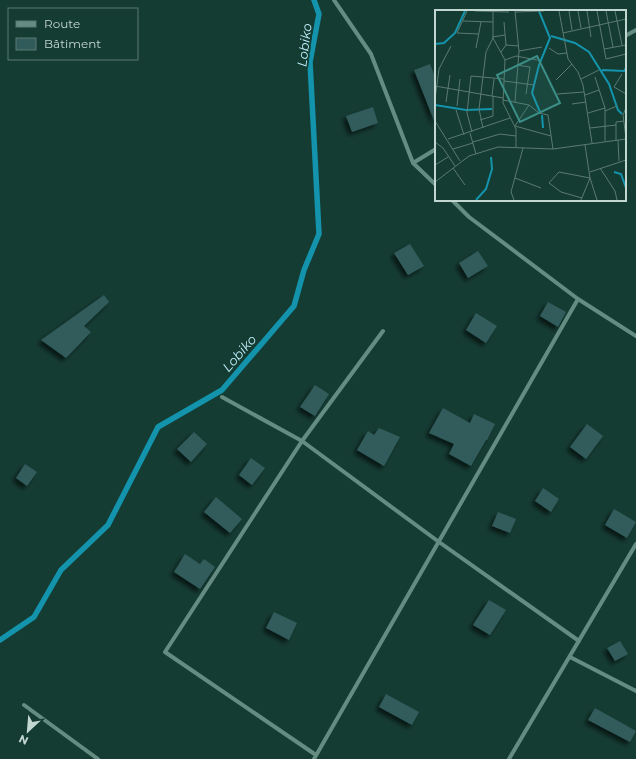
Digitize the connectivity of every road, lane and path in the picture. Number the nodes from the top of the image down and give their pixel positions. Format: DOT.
graph roads {
  1 [pos="334,0"];
  2 [pos="636,30"];
  3 [pos="626,35"];
  4 [pos="435,150"];
  5 [pos="414,163"];
  6 [pos="435,184"];
  7 [pos="453,201"];
  8 [pos="578,299"];
  9 [pos="383,331"];
  10 [pos="636,336"];
  11 [pos="222,397"];
  12 [pos="302,441"];
  13 [pos="439,542"];
  14 [pos="636,544"];
  15 [pos="579,641"];
  16 [pos="570,657"];
  17 [pos="636,691"];
  18 [pos="24,705"];
  19 [pos="315,757"];
  20 [pos="98,759"];
  21 [pos="509,759"];
  1 -- 5 [label="street"];
  2 -- 3 [label="street"];
  4 -- 5 [label="street"];
  5 -- 6 [label="street"];
  7 -- 8 [label="street"];
  8 -- 10 [label="street"];
  8 -- 13 [label="street"];
  9 -- 12 [label="street"];
  11 -- 12 [label="street"];
  12 -- 13 [label="street"];
  12 -- 19 [label="street"];
  13 -- 15 [label="street"];
  13 -- 19 [label="street"];
  14 -- 15 [label="street"];
  15 -- 16 [label="street"];
  16 -- 17 [label="street"];
  16 -- 21 [label="street"];
  18 -- 20 [label="street"];
}
